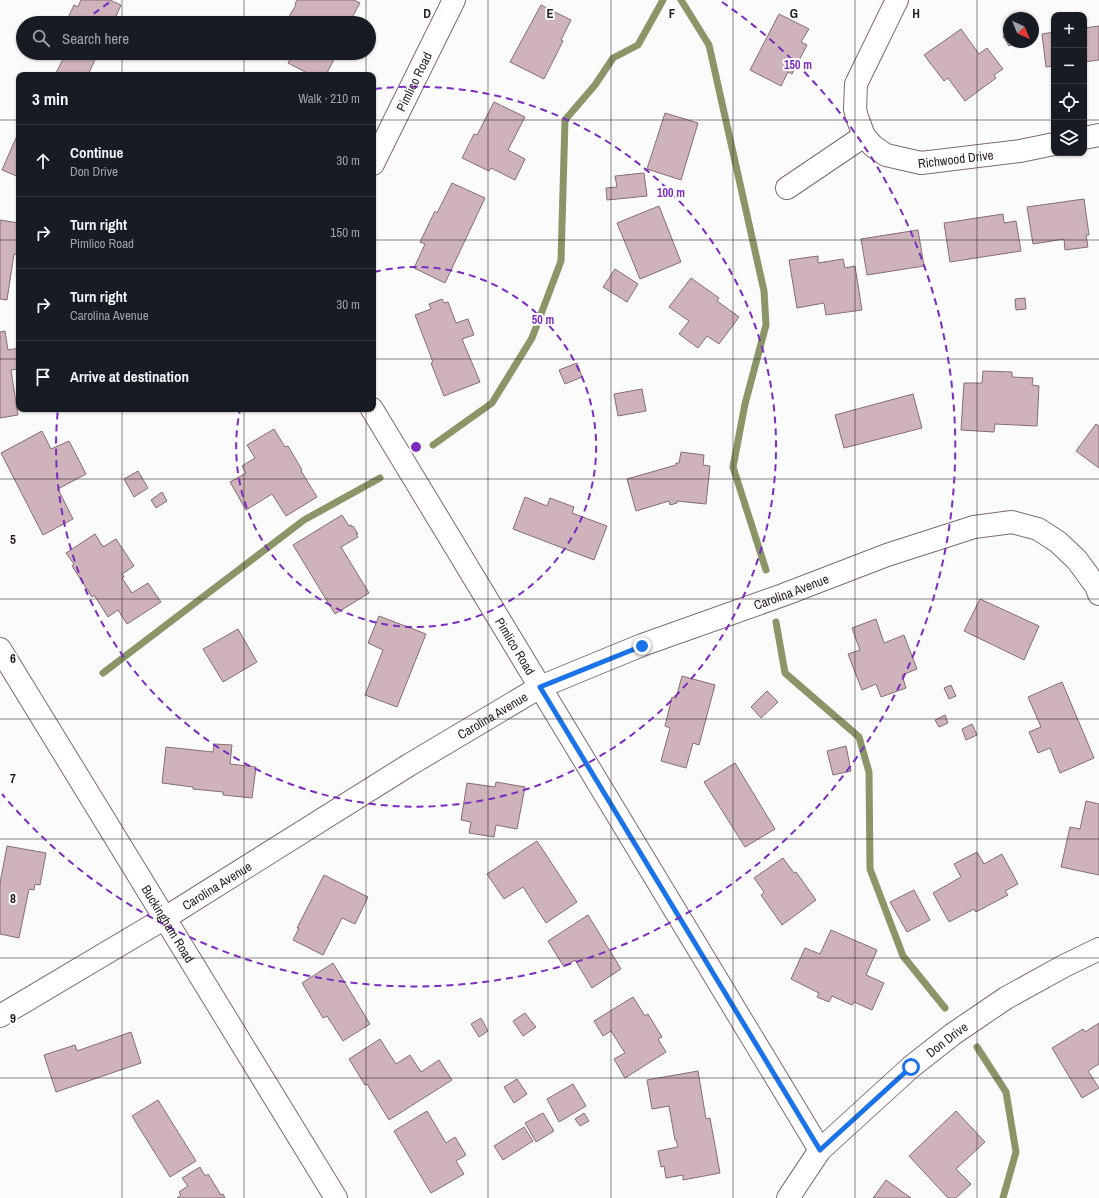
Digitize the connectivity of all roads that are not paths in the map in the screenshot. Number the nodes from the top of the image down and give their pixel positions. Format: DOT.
graph roads {
  1 [pos="454,0"];
  2 [pos="897,0"];
  3 [pos="1099,135"];
  4 [pos="864,136"];
  5 [pos="1087,137"];
  6 [pos="1051,145"];
  7 [pos="376,158"];
  8 [pos="787,188"];
  9 [pos="374,412"];
  10 [pos="1099,594"];
  11 [pos="0,649"];
  12 [pos="540,687"];
  13 [pos="165,918"];
  14 [pos="1099,949"];
  15 [pos="0,1016"];
  16 [pos="820,1150"];
  17 [pos="336,1198"];
  18 [pos="788,1198"];
  1 -- 7 [label="street, Pimlico Road"];
  2 -- 4 [label="street, Richwood Drive"];
  3 -- 5 [label="street"];
  4 -- 6 [label="street, Richwood Drive"];
  4 -- 8 [label="street"];
  9 -- 12 [label="street, Pimlico Road"];
  10 -- 12 [label="street, Carolina Avenue"];
  11 -- 13 [label="street, Buckingham Road"];
  12 -- 13 [label="street, Carolina Avenue"];
  12 -- 16 [label="street, Pimlico Road"];
  13 -- 15 [label="street, Carolina Avenue"];
  13 -- 17 [label="street, Buckingham Road"];
  14 -- 16 [label="street, Don Drive"];
  16 -- 18 [label="street, Don Drive"];
}
